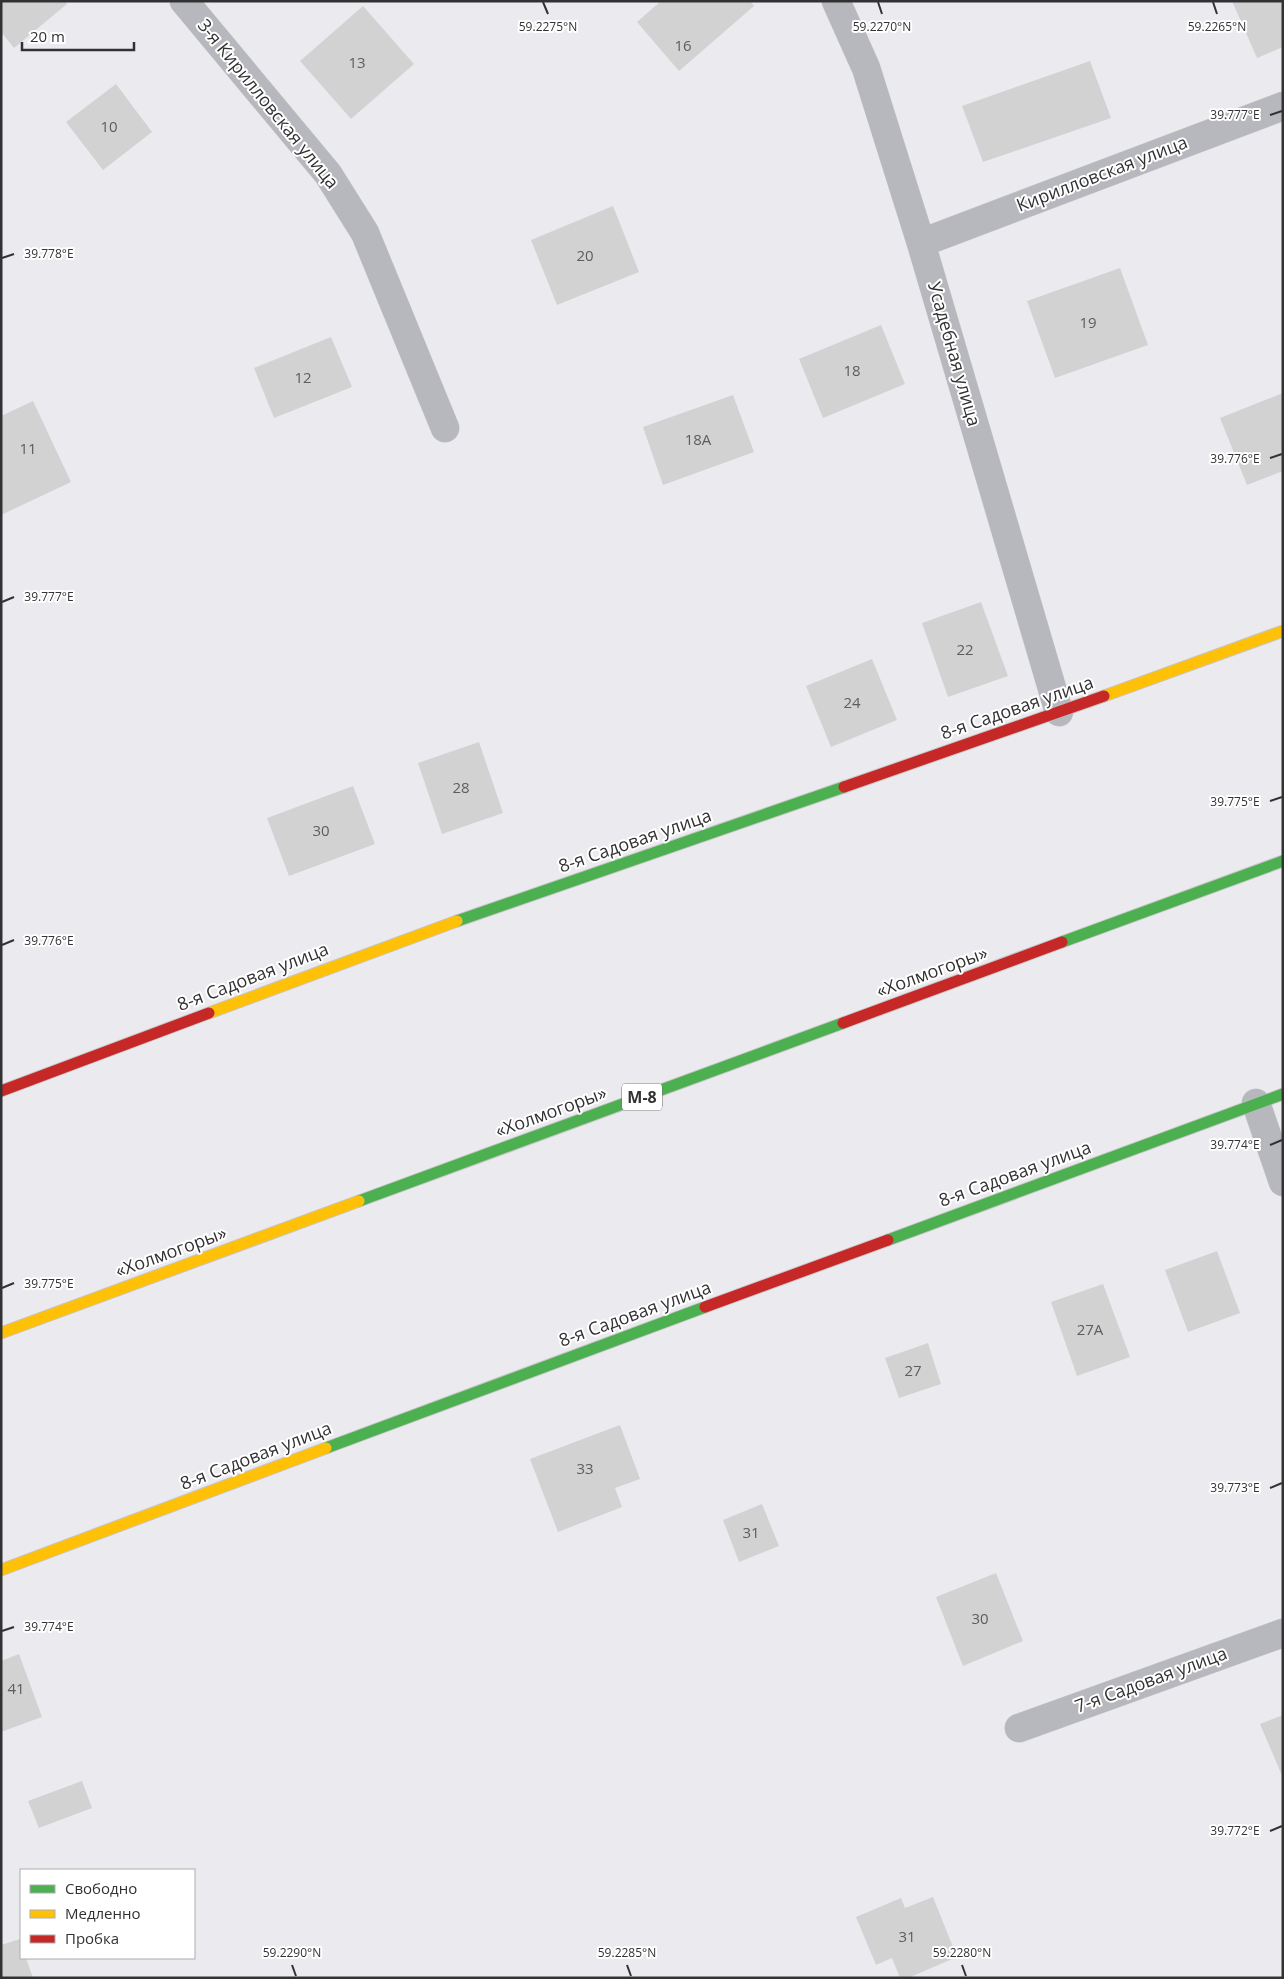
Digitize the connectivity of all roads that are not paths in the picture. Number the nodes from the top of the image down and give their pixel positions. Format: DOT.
graph roads {
  1 [pos="184,1"];
  2 [pos="836,1"];
  3 [pos="1283,106"];
  4 [pos="921,243"];
  5 [pos="445,428"];
  6 [pos="1283,631"];
  7 [pos="1059,712"];
  8 [pos="1283,861"];
  9 [pos="1,1091"];
  10 [pos="1283,1094"];
  11 [pos="1256,1103"];
  12 [pos="1283,1182"];
  13 [pos="1,1333"];
  14 [pos="1,1570"];
  15 [pos="1283,1633"];
  16 [pos="1018,1728"];
  1 -- 5 [label="street, 3-я Кирилловская улица"];
  2 -- 4 [label="street, Усадебная улица"];
  3 -- 4 [label="street, Кирилловская улица"];
  4 -- 7 [label="street, Усадебная улица"];
  6 -- 7 [label="main road, 8-я Садовая улица"];
  7 -- 9 [label="main road, 8-я Садовая улица"];
  8 -- 13 [label="main road, «Холмогоры» / М-8"];
  10 -- 11 [label="main road, 8-я Садовая улица"];
  11 -- 12 [label="street"];
  11 -- 14 [label="main road, 8-я Садовая улица"];
  15 -- 16 [label="street, 7-я Садовая улица"];
}
